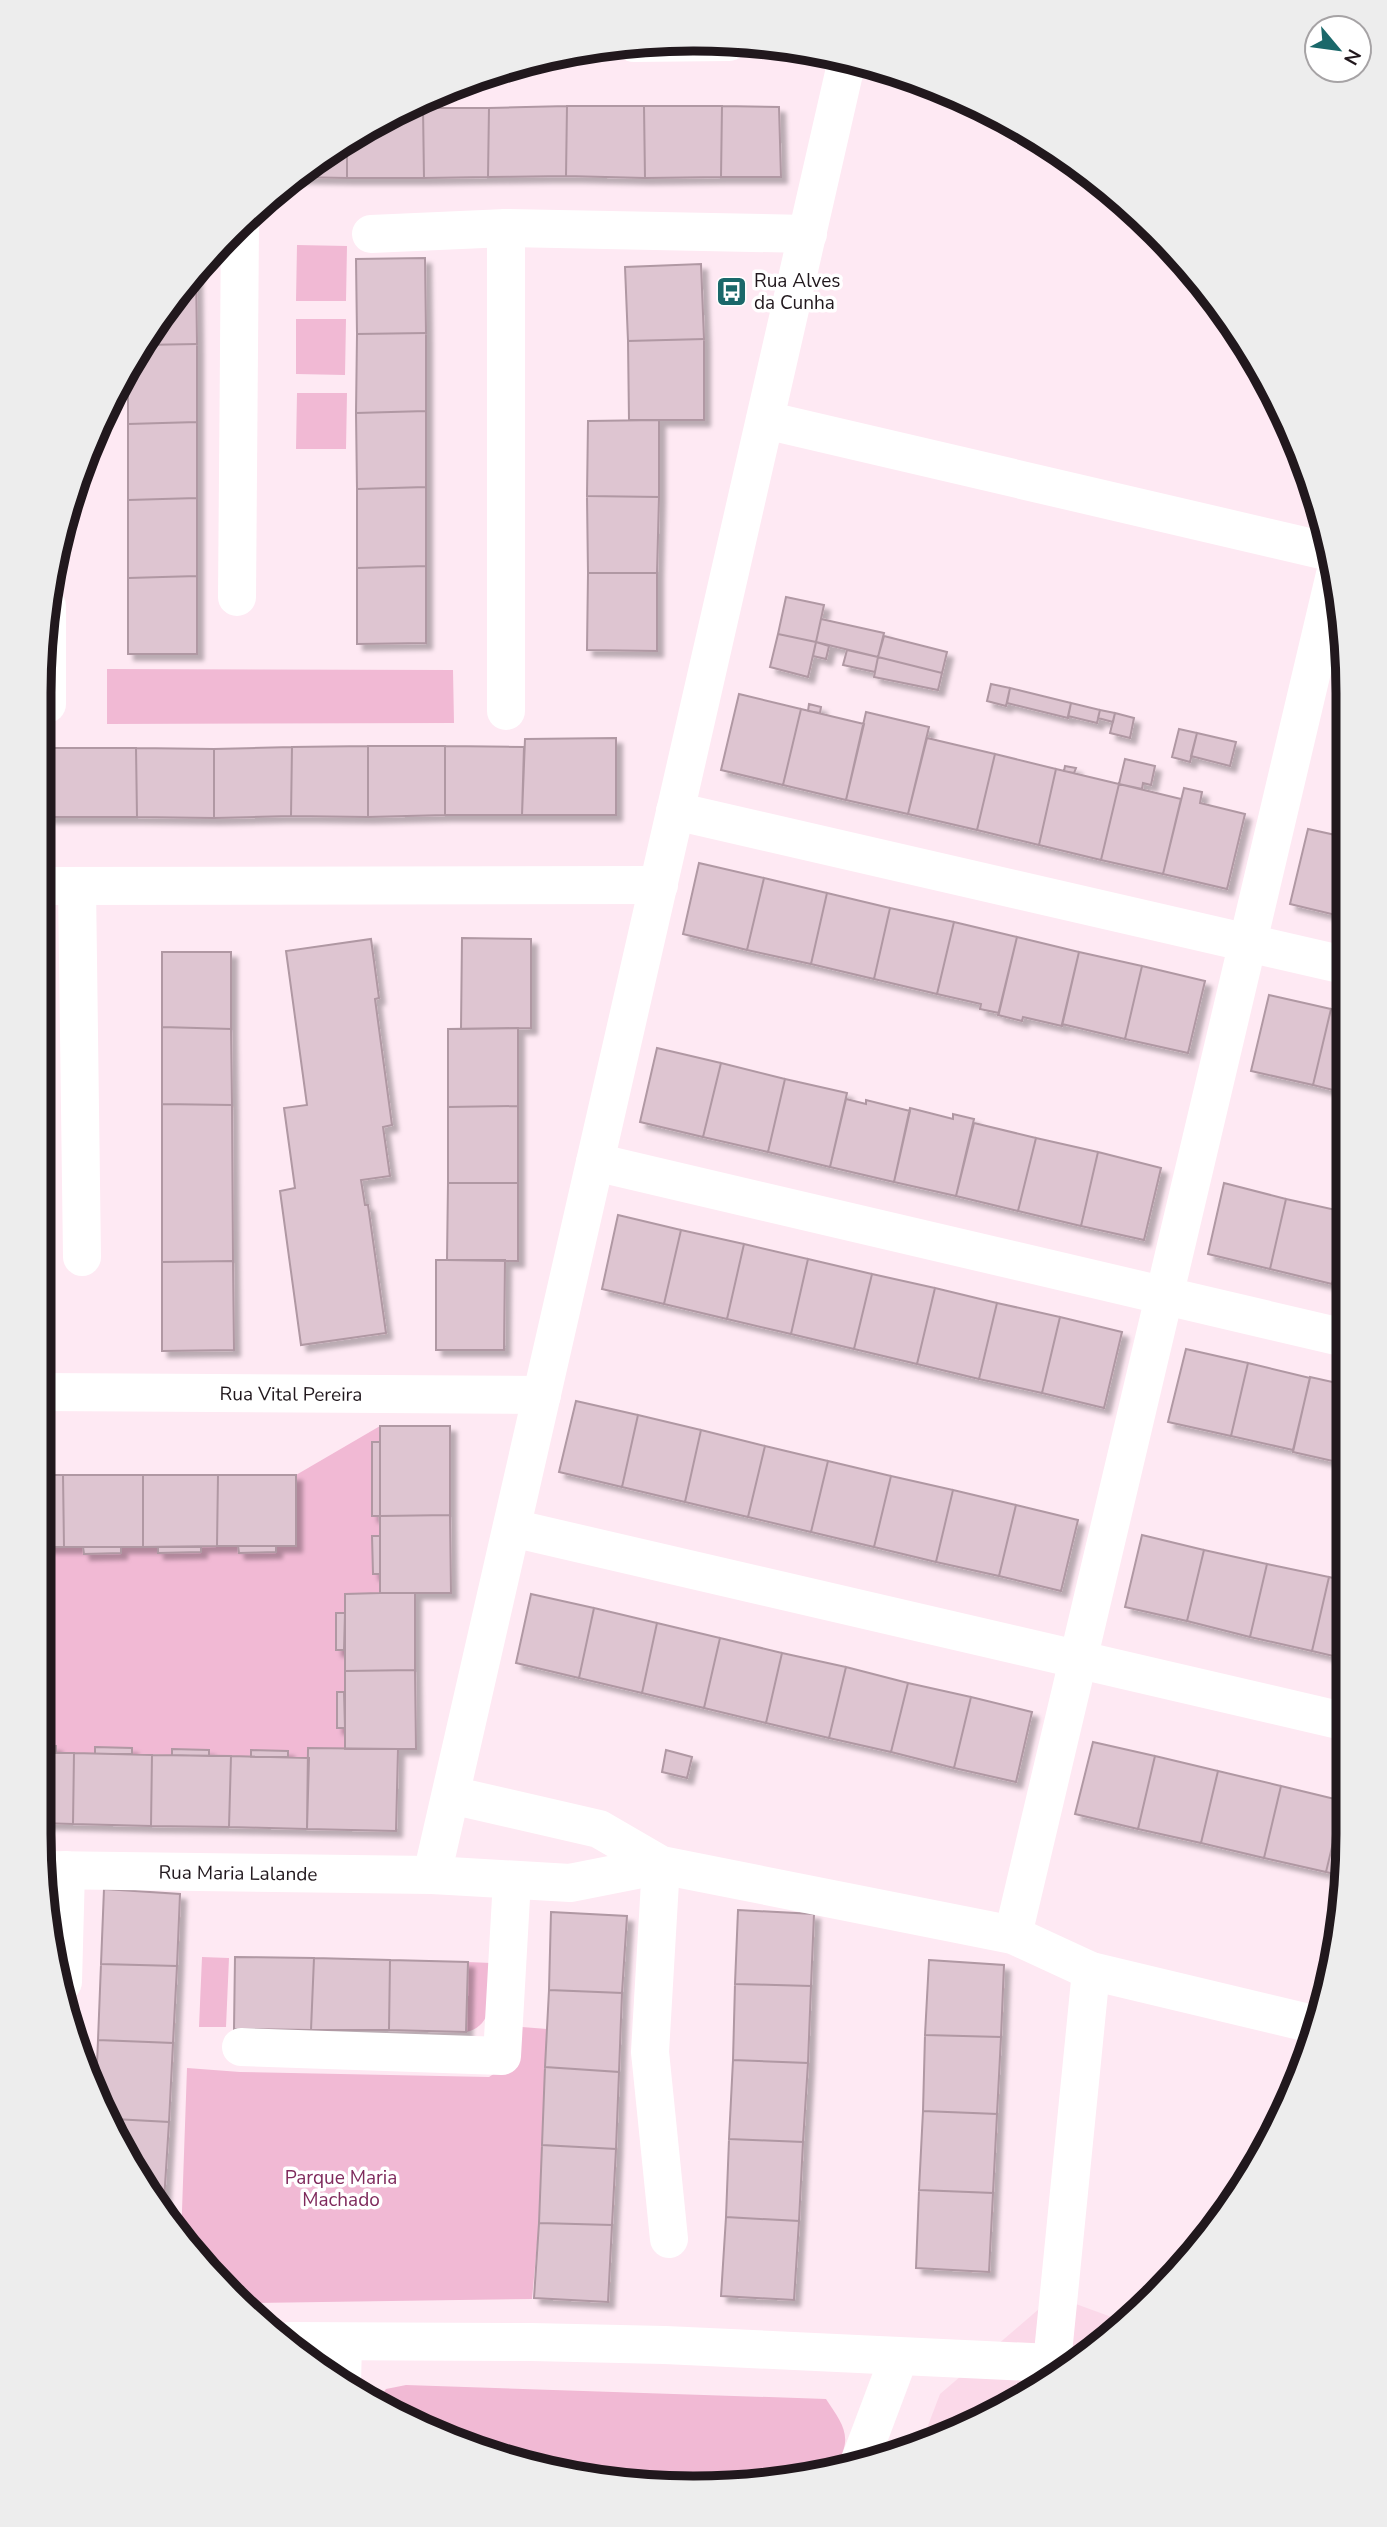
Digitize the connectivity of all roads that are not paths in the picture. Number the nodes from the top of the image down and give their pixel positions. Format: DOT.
graph roads {
  1 [pos="845,69"];
  2 [pos="506,228"];
  3 [pos="371,233"];
  4 [pos="808,234"];
  5 [pos="240,238"];
  6 [pos="765,420"];
  7 [pos="1319,550"];
  8 [pos="237,597"];
  9 [pos="1329,599"];
  10 [pos="506,711"];
  11 [pos="675,811"];
  12 [pos="659,885"];
  13 [pos="51,886"];
  14 [pos="77,886"];
  15 [pos="1247,942"];
  16 [pos="1336,963"];
  17 [pos="595,1162"];
  18 [pos="82,1258"];
  19 [pos="1164,1295"];
  20 [pos="1336,1336"];
  21 [pos="51,1392"];
  22 [pos="542,1395"];
  23 [pos="512,1528"];
  24 [pos="1078,1659"];
  25 [pos="1336,1719"];
  26 [pos="451,1794"];
  27 [pos="661,1865"];
  28 [pos="55,1870"];
  29 [pos="432,1875"];
  30 [pos="512,1880"];
  31 [pos="1013,1935"];
  32 [pos="60,1942"];
  33 [pos="1091,1971"];
  34 [pos="1307,2023"];
  35 [pos="241,2047"];
  36 [pos="669,2239"];
  37 [pos="300,2341"];
  38 [pos="343,2343"];
  39 [pos="899,2357"];
  40 [pos="342,2372"];
  41 [pos="863,2453"];
  1 -- 4 [label="street"];
  2 -- 3 [label="street"];
  2 -- 4 [label="street"];
  2 -- 10 [label="street"];
  4 -- 6 [label="street"];
  5 -- 8 [label="street"];
  6 -- 7 [label="street"];
  6 -- 11 [label="street"];
  9 -- 15 [label="street"];
  11 -- 12 [label="street"];
  11 -- 15 [label="street"];
  12 -- 14 [label="street"];
  12 -- 17 [label="street"];
  13 -- 14 [label="street"];
  14 -- 18 [label="street"];
  15 -- 16 [label="street"];
  15 -- 19 [label="street"];
  17 -- 19 [label="street"];
  17 -- 22 [label="street"];
  19 -- 20 [label="street"];
  19 -- 24 [label="street"];
  21 -- 22 [label="street, Rua Vital Pereira"];
  22 -- 23 [label="street"];
  23 -- 24 [label="street"];
  23 -- 26 [label="street"];
  24 -- 25 [label="street"];
  24 -- 31 [label="street"];
  26 -- 27 [label="street"];
  26 -- 29 [label="street"];
  27 -- 30 [label="street, Rua Maria Lalande"];
  27 -- 31 [label="street"];
  27 -- 36 [label="street"];
  28 -- 29 [label="street, Rua Maria Lalande"];
  28 -- 32 [label="street"];
  29 -- 30 [label="street, Rua Maria Lalande"];
  30 -- 35 [label="street"];
  31 -- 33 [label="street"];
  33 -- 34 [label="street"];
  33 -- 39 [label="street"];
  37 -- 38 [label="street"];
  38 -- 39 [label="street"];
  38 -- 40 [label="street"];
  39 -- 41 [label="street"];
}
